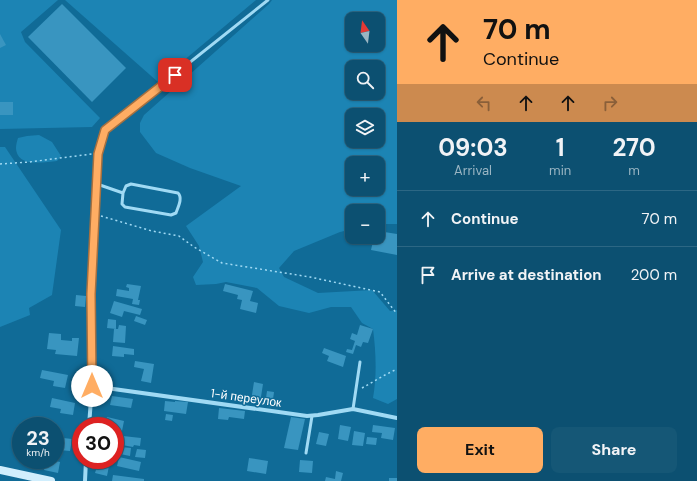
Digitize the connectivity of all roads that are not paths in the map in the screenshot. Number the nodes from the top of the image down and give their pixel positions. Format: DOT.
graph roads {
  1 [pos="268,0"];
  2 [pos="97,184"];
  3 [pos="123,193"];
  4 [pos="91,294"];
  5 [pos="360,362"];
  6 [pos="92,386"];
  7 [pos="353,408"];
  8 [pos="312,416"];
  9 [pos="90,417"];
  10 [pos="397,418"];
  11 [pos="306,452"];
  12 [pos="86,469"];
  13 [pos="0,470"];
  14 [pos="50,481"];
  15 [pos="85,481"];
  1 -- 2 [label="lane"];
  2 -- 3 [label="lane"];
  2 -- 4 [label="lane"];
  3 -- 3 [label="lane"];
  4 -- 6 [label="street"];
  5 -- 7 [label="lane"];
  6 -- 8 [label="street, 1-й переулок"];
  6 -- 9 [label="street"];
  7 -- 8 [label="street, 1-й переулок"];
  7 -- 10 [label="street, 1-й переулок"];
  8 -- 11 [label="lane"];
  12 -- 15 [label="street"];
  13 -- 14 [label="street"];
}
